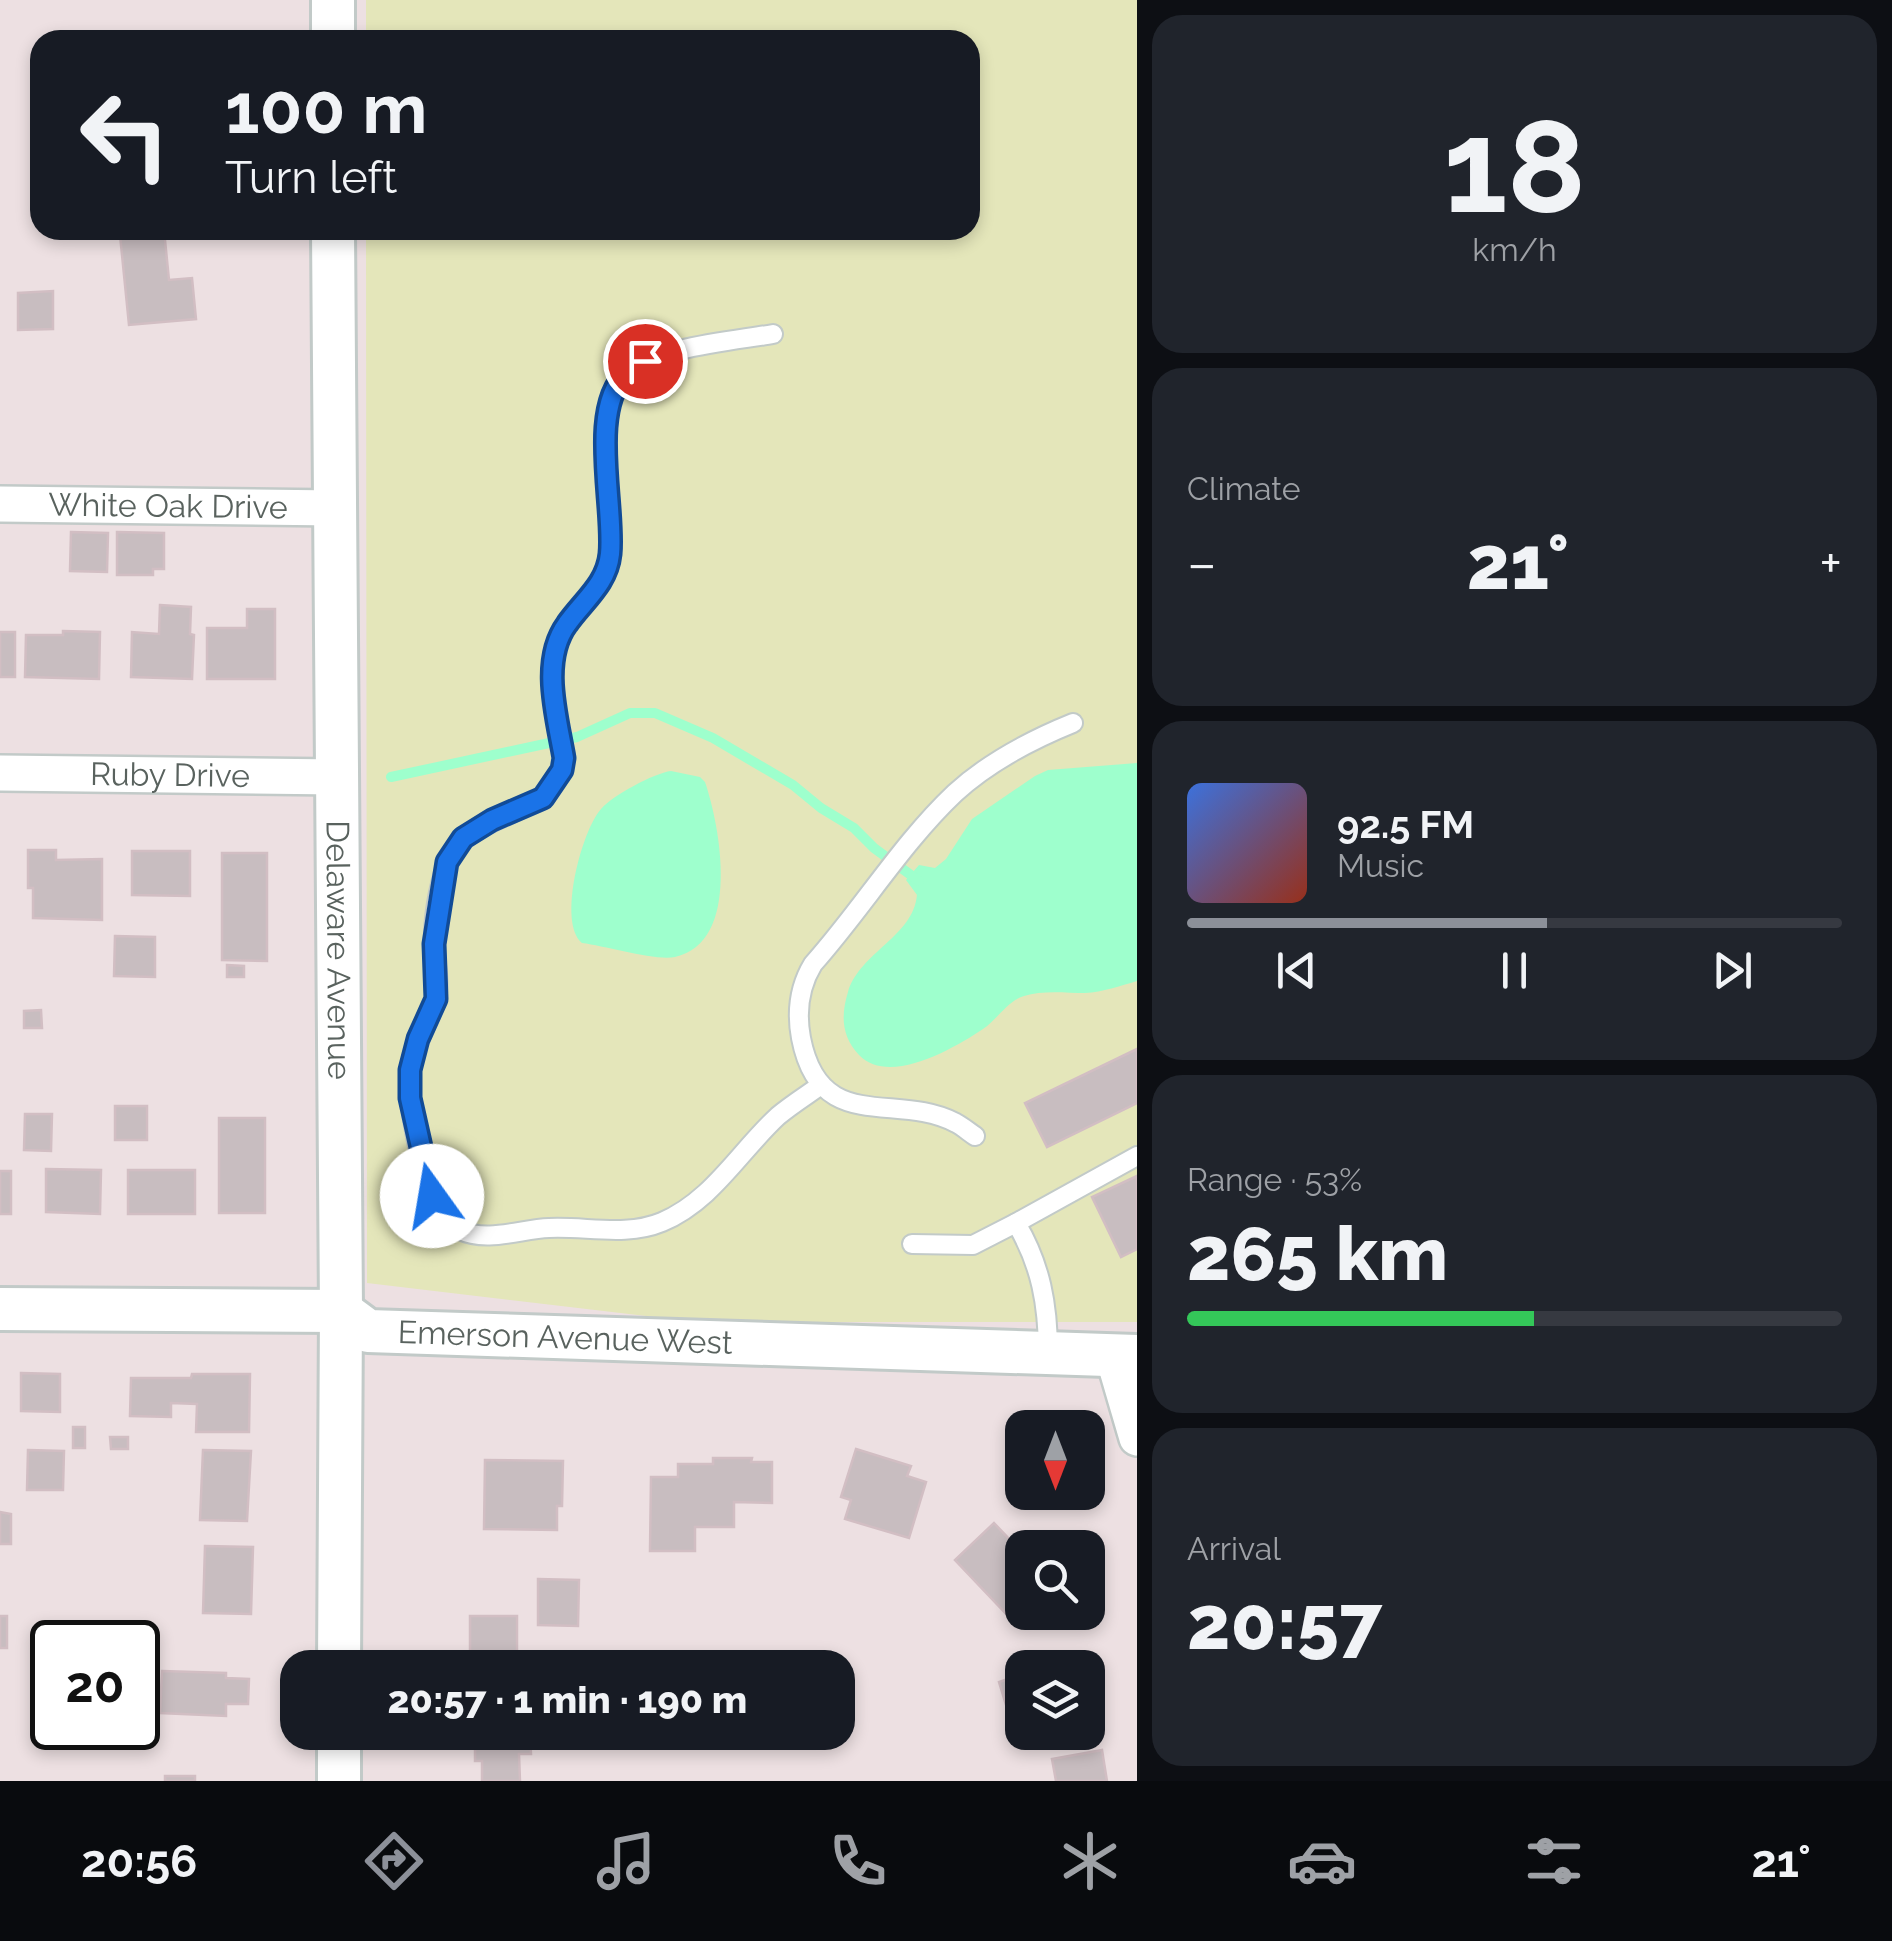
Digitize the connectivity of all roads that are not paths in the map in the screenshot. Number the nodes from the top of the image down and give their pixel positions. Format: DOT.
graph roads {
  1 [pos="333,0"];
  2 [pos="333,30"];
  3 [pos="333,240"];
  4 [pos="773,334"];
  5 [pos="0,504"];
  6 [pos="337,508"];
  7 [pos="1074,723"];
  8 [pos="0,773"];
  9 [pos="338,777"];
  10 [pos="820,1085"];
  11 [pos="975,1136"];
  12 [pos="1137,1156"];
  13 [pos="1016,1224"];
  14 [pos="912,1244"];
  15 [pos="0,1309"];
  16 [pos="341,1311"];
  17 [pos="1048,1354"];
  18 [pos="1125,1356"];
  19 [pos="1137,1438"];
  20 [pos="339,1650"];
  21 [pos="339,1750"];
  22 [pos="339,1781"];
  1 -- 2 [label="street"];
  3 -- 6 [label="street, Delaware Avenue"];
  4 -- 10 [label="lane"];
  5 -- 6 [label="street, White Oak Drive"];
  6 -- 9 [label="street, Delaware Avenue"];
  7 -- 10 [label="lane"];
  8 -- 9 [label="street, Ruby Drive"];
  9 -- 16 [label="street, Delaware Avenue"];
  10 -- 11 [label="lane"];
  12 -- 13 [label="lane"];
  13 -- 14 [label="lane"];
  13 -- 17 [label="lane"];
  15 -- 16 [label="street, Emerson Avenue West"];
  16 -- 17 [label="street, Emerson Avenue West"];
  16 -- 20 [label="street, Delaware Avenue"];
  17 -- 18 [label="street, Emerson Avenue West"];
  18 -- 19 [label="street"];
  21 -- 22 [label="street"];
}
